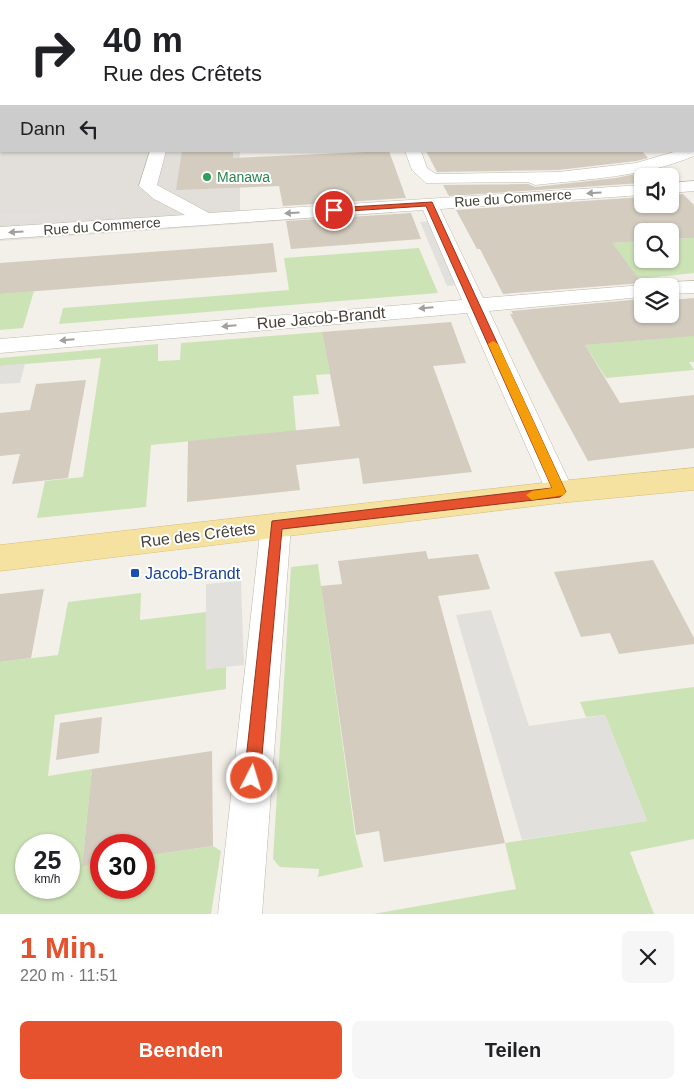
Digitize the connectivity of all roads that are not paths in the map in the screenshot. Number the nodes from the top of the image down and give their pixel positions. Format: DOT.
graph roads {
  1 [pos="158,152"];
  2 [pos="413,152"];
  3 [pos="688,152"];
  4 [pos="567,176"];
  5 [pos="694,186"];
  6 [pos="679,187"];
  7 [pos="634,191"];
  8 [pos="429,204"];
  9 [pos="199,215"];
  10 [pos="0,233"];
  11 [pos="694,286"];
  12 [pos="679,287"];
  13 [pos="634,292"];
  14 [pos="475,304"];
  15 [pos="0,346"];
  16 [pos="694,479"];
  17 [pos="560,492"];
  18 [pos="276,525"];
  19 [pos="0,558"];
  20 [pos="240,914"];
  1 -- 9 [label="street, Rue du Commerce"];
  2 -- 4 [label="street"];
  3 -- 4 [label="street"];
  4 -- 9 [label="street"];
  5 -- 6 [label="street"];
  7 -- 8 [label="street, Rue du Commerce, one-way"];
  8 -- 9 [label="street, Rue du Commerce, one-way"];
  8 -- 14 [label="street"];
  9 -- 10 [label="street, Rue du Commerce, one-way"];
  11 -- 12 [label="street"];
  13 -- 14 [label="street, Rue Jacob-Brandt"];
  14 -- 15 [label="street, Rue Jacob-Brandt, one-way"];
  14 -- 17 [label="street"];
  16 -- 17 [label="main road, Rue des Crêtets"];
  17 -- 18 [label="main road, Rue des Crêtets"];
  18 -- 19 [label="main road, Rue des Crêtets"];
  18 -- 20 [label="street"];
}
